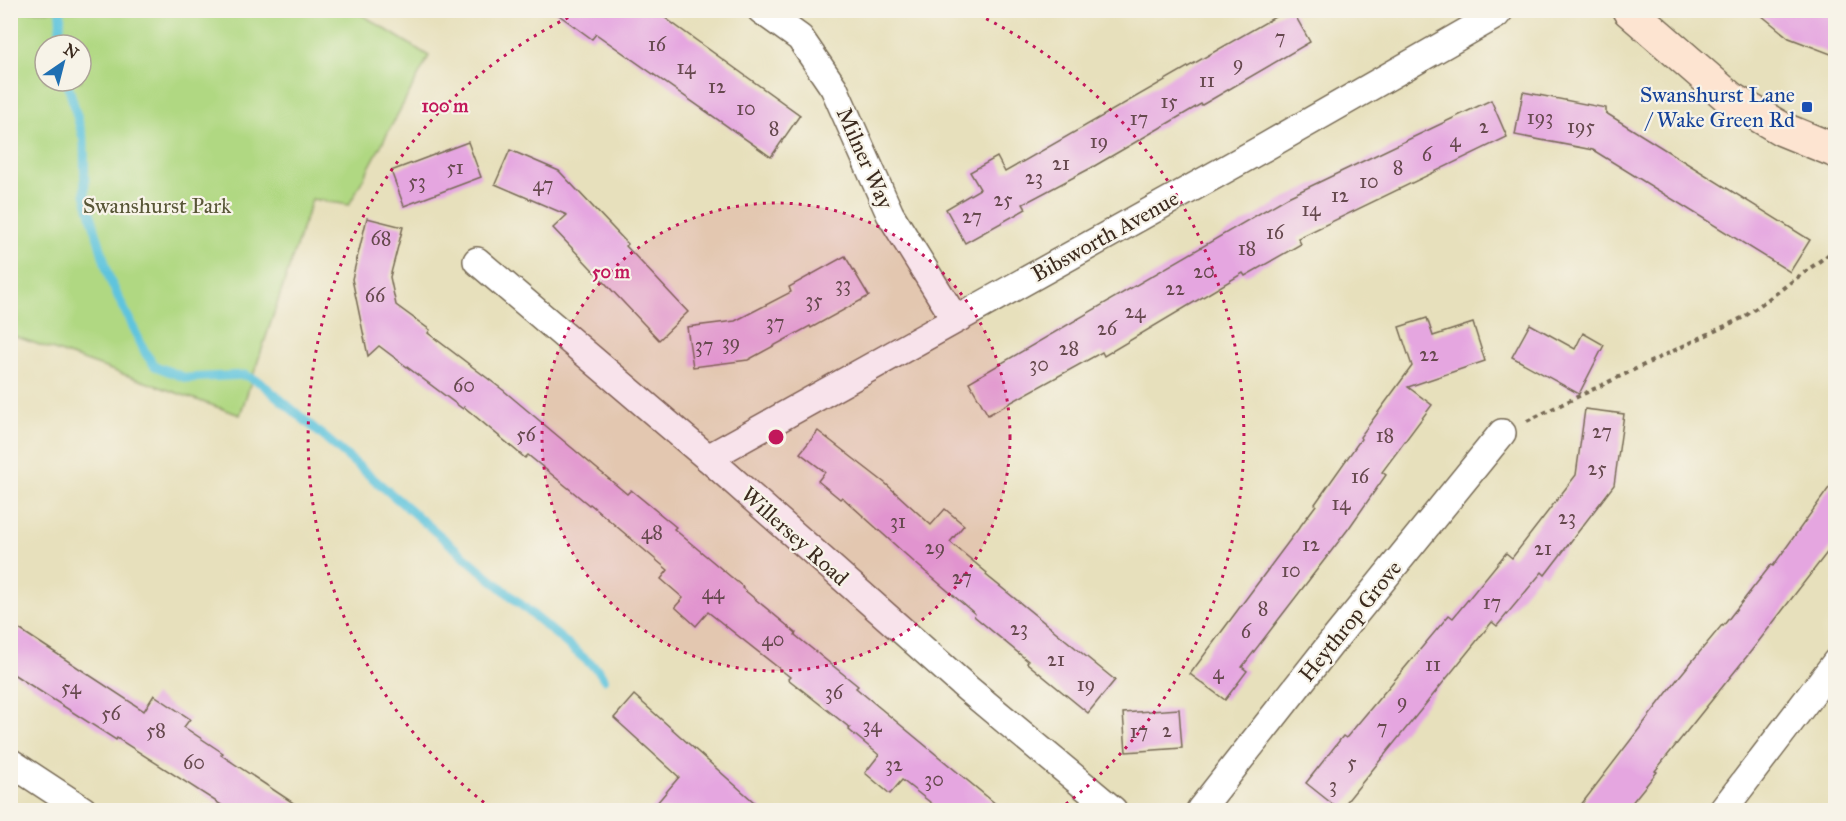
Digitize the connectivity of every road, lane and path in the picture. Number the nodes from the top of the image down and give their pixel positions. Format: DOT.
graph roads {
  1 [pos="761,10"];
  2 [pos="1500,10"];
  3 [pos="1629,10"];
  4 [pos="1836,152"];
  5 [pos="1836,249"];
  6 [pos="477,261"];
  7 [pos="955,319"];
  8 [pos="1502,433"];
  9 [pos="708,458"];
  10 [pos="1836,662"];
  11 [pos="10,762"];
  12 [pos="82,810"];
  13 [pos="1113,810"];
  14 [pos="1200,810"];
  15 [pos="1723,810"];
  1 -- 7 [label="street, Milner Way"];
  2 -- 7 [label="street, Bibsworth Avenue"];
  3 -- 4 [label="main road"];
  5 -- 8 [label="path"];
  6 -- 9 [label="street, Willersey Road"];
  7 -- 9 [label="street, Bibsworth Avenue"];
  8 -- 14 [label="street, Heythrop Grove"];
  9 -- 13 [label="street, Willersey Road"];
  10 -- 15 [label="street"];
  11 -- 12 [label="street"];
}
